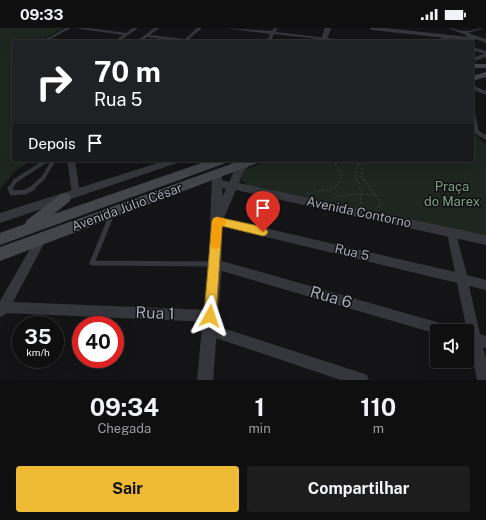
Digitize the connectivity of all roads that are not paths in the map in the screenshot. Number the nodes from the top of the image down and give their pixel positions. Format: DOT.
graph roads {
  1 [pos="69,28"];
  2 [pos="78,28"];
  3 [pos="114,28"];
  4 [pos="136,28"];
  5 [pos="157,28"];
  6 [pos="200,28"];
  7 [pos="227,28"];
  8 [pos="328,28"];
  9 [pos="372,28"];
  10 [pos="450,28"];
  11 [pos="481,28"];
  12 [pos="397,29"];
  13 [pos="275,30"];
  14 [pos="108,31"];
  15 [pos="127,34"];
  16 [pos="464,34"];
  17 [pos="147,36"];
  18 [pos="452,36"];
  19 [pos="317,38"];
  20 [pos="445,38"];
  21 [pos="473,39"];
  22 [pos="45,40"];
  23 [pos="118,40"];
  24 [pos="141,40"];
  25 [pos="186,40"];
  26 [pos="269,40"];
  27 [pos="324,40"];
  28 [pos="439,40"];
  29 [pos="450,40"];
  30 [pos="486,42"];
  31 [pos="474,49"];
  32 [pos="486,54"];
  33 [pos="474,59"];
  34 [pos="474,66"];
  35 [pos="486,66"];
  36 [pos="474,70"];
  37 [pos="486,74"];
  38 [pos="486,77"];
  39 [pos="474,78"];
  40 [pos="474,79"];
  41 [pos="474,88"];
  42 [pos="486,93"];
  43 [pos="486,127"];
  44 [pos="475,131"];
  45 [pos="486,138"];
  46 [pos="44,162"];
  47 [pos="53,162"];
  48 [pos="71,162"];
  49 [pos="171,162"];
  50 [pos="216,162"];
  51 [pos="248,162"];
  52 [pos="249,162"];
  53 [pos="217,179"];
  54 [pos="232,186"];
  55 [pos="253,190"];
  56 [pos="71,196"];
  57 [pos="226,200"];
  58 [pos="113,212"];
  59 [pos="0,218"];
  60 [pos="217,221"];
  61 [pos="24,231"];
  62 [pos="452,233"];
  63 [pos="1,238"];
  64 [pos="42,238"];
  65 [pos="486,240"];
  66 [pos="0,254"];
  67 [pos="215,264"];
  68 [pos="461,278"];
  69 [pos="486,285"];
  70 [pos="2,310"];
  71 [pos="210,316"];
  72 [pos="430,326"];
  73 [pos="210,330"];
  74 [pos="476,339"];
  75 [pos="205,380"];
  76 [pos="362,380"];
  77 [pos="484,380"];
  1 -- 22 [label="street"];
  2 -- 14 [label="street"];
  3 -- 14 [label="street"];
  4 -- 15 [label="street"];
  5 -- 17 [label="street"];
  6 -- 25 [label="street"];
  7 -- 13 [label="street"];
  8 -- 27 [label="street"];
  9 -- 12 [label="street"];
  10 -- 16 [label="street"];
  11 -- 16 [label="street"];
  12 -- 16 [label="street"];
  12 -- 18 [label="street"];
  13 -- 19 [label="street"];
  13 -- 26 [label="street"];
  14 -- 15 [label="street"];
  15 -- 23 [label="street"];
  16 -- 21 [label="street"];
  16 -- 30 [label="street"];
  17 -- 24 [label="street"];
  17 -- 25 [label="street"];
  18 -- 20 [label="street"];
  18 -- 21 [label="street"];
  19 -- 27 [label="street"];
  20 -- 28 [label="street"];
  20 -- 29 [label="street"];
  21 -- 30 [label="street"];
  31 -- 32 [label="street"];
  32 -- 33 [label="street"];
  34 -- 35 [label="main road"];
  35 -- 36 [label="main road"];
  37 -- 39 [label="main road"];
  38 -- 40 [label="main road"];
  41 -- 42 [label="street"];
  43 -- 44 [label="street"];
  44 -- 45 [label="street"];
  46 -- 47 [label="lane"];
  48 -- 56 [label="street"];
  49 -- 56 [label="street, Avenida Júlio César"];
  50 -- 61 [label="main road, Avenida Júlio César"];
  51 -- 53 [label="main road, Avenida Júlio César"];
  52 -- 54 [label="street"];
  53 -- 54 [label="street, Avenida Contorno"];
  53 -- 58 [label="main road, Avenida Júlio César"];
  53 -- 60 [label="street"];
  54 -- 55 [label="street, Avenida Contorno"];
  54 -- 57 [label="street"];
  55 -- 57 [label="street"];
  55 -- 62 [label="street, Avenida Contorno"];
  56 -- 59 [label="street, Avenida Júlio César"];
  56 -- 61 [label="main road"];
  57 -- 60 [label="street"];
  58 -- 64 [label="main road, Avenida Júlio César"];
  58 -- 67 [label="lane"];
  60 -- 67 [label="street"];
  60 -- 68 [label="street, Rua 5"];
  61 -- 63 [label="main road, Avenida Júlio César"];
  62 -- 65 [label="street, Avenida Contorno"];
  62 -- 68 [label="street"];
  64 -- 66 [label="main road, Avenida Júlio César"];
  64 -- 70 [label="street"];
  67 -- 71 [label="street"];
  67 -- 72 [label="street, Rua 6"];
  68 -- 69 [label="street, Rua 5"];
  68 -- 74 [label="street"];
  70 -- 71 [label="street, Rua 1"];
  71 -- 73 [label="street"];
  73 -- 75 [label="street"];
  73 -- 76 [label="street"];
  74 -- 77 [label="street"];
}
